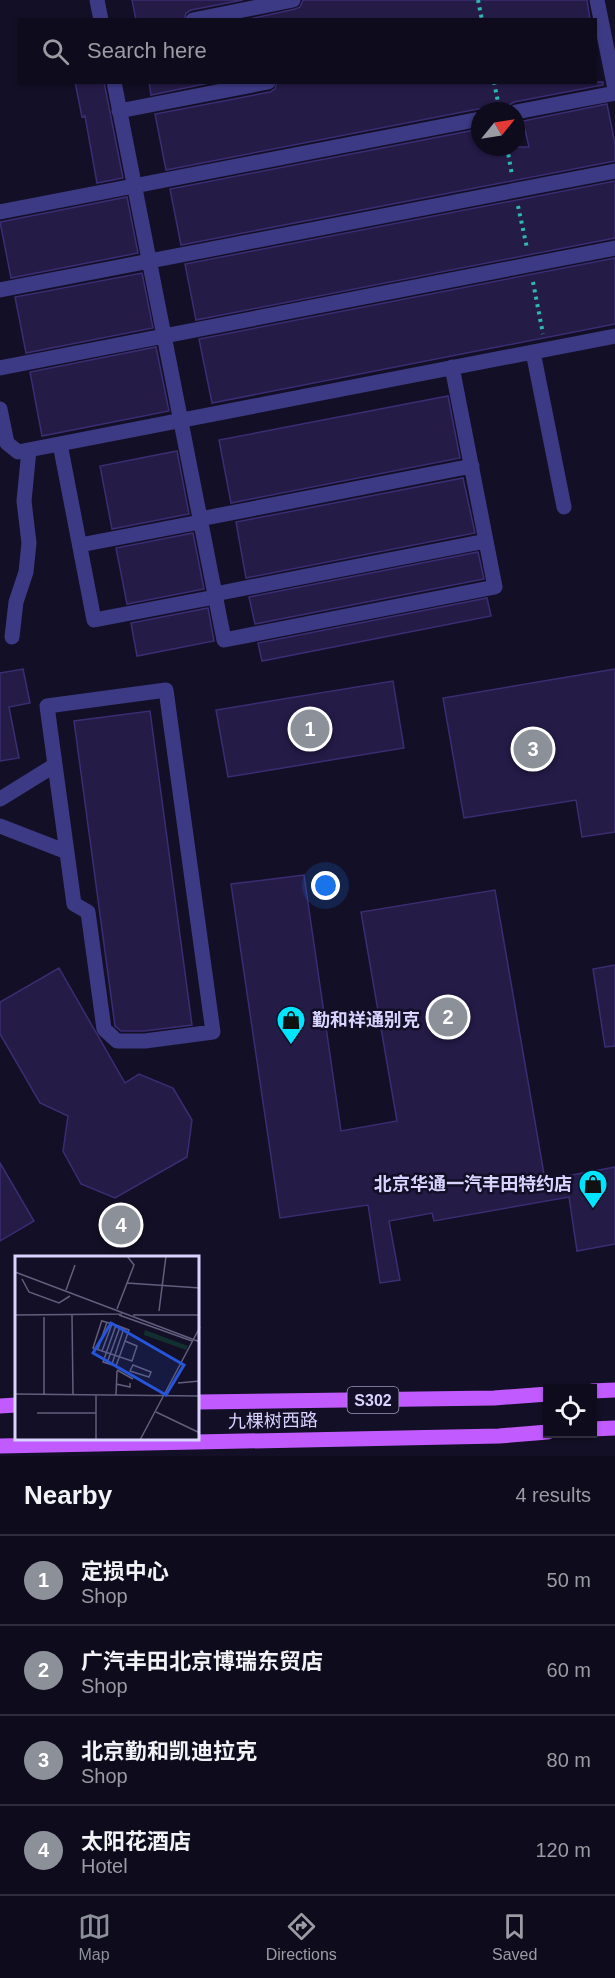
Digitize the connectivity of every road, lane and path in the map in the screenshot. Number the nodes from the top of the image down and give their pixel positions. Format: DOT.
graph roads {
  1 [pos="97,0"];
  2 [pos="293,0"];
  3 [pos="478,0"];
  4 [pos="597,0"];
  5 [pos="101,18"];
  6 [pos="203,18"];
  7 [pos="482,18"];
  8 [pos="596,18"];
  9 [pos="597,23"];
  10 [pos="114,84"];
  11 [pos="258,84"];
  12 [pos="494,84"];
  13 [pos="615,91"];
  14 [pos="498,102"];
  15 [pos="525,110"];
  16 [pos="120,111"];
  17 [pos="471,121"];
  18 [pos="615,171"];
  19 [pos="134,186"];
  20 [pos="0,213"];
  21 [pos="615,248"];
  22 [pos="149,261"];
  23 [pos="0,290"];
  24 [pos="164,336"];
  25 [pos="615,336"];
  26 [pos="533,352"];
  27 [pos="452,367"];
  28 [pos="0,368"];
  29 [pos="0,409"];
  30 [pos="180,420"];
  31 [pos="60,444"];
  32 [pos="29,450"];
  33 [pos="472,466"];
  34 [pos="564,507"];
  35 [pos="200,520"];
  36 [pos="486,540"];
  37 [pos="80,545"];
  38 [pos="215,595"];
  39 [pos="12,637"];
  40 [pos="55,765"];
  41 [pos="0,799"];
  42 [pos="0,826"];
  43 [pos="67,852"];
  44 [pos="615,1390"];
  45 [pos="597,1391"];
  46 [pos="543,1394"];
  47 [pos="200,1402"];
  48 [pos="15,1405"];
  49 [pos="0,1406"];
  50 [pos="615,1428"];
  51 [pos="597,1429"];
  52 [pos="543,1432"];
  53 [pos="0,1446"];
  1 -- 5 [label="street"];
  2 -- 6 [label="street"];
  3 -- 7 [label="path"];
  4 -- 8 [label="street"];
  9 -- 13 [label="street"];
  10 -- 16 [label="street"];
  11 -- 16 [label="street"];
  12 -- 14 [label="path"];
  13 -- 15 [label="street"];
  16 -- 19 [label="street"];
  17 -- 19 [label="street"];
  18 -- 22 [label="street"];
  19 -- 20 [label="street"];
  19 -- 22 [label="street"];
  21 -- 24 [label="street"];
  22 -- 23 [label="street"];
  22 -- 24 [label="street"];
  24 -- 28 [label="street"];
  24 -- 30 [label="street"];
  25 -- 26 [label="street"];
  26 -- 27 [label="street"];
  26 -- 34 [label="street"];
  27 -- 30 [label="street"];
  27 -- 33 [label="street"];
  29 -- 32 [label="street"];
  30 -- 31 [label="street"];
  30 -- 35 [label="street"];
  31 -- 32 [label="street"];
  31 -- 37 [label="street"];
  32 -- 39 [label="street"];
  33 -- 35 [label="street"];
  33 -- 36 [label="street"];
  35 -- 37 [label="street"];
  35 -- 38 [label="street"];
  36 -- 38 [label="street"];
  36 -- 38 [label="street"];
  37 -- 38 [label="street"];
  40 -- 41 [label="street"];
  40 -- 43 [label="street"];
  40 -- 43 [label="street"];
  42 -- 43 [label="street"];
  44 -- 45 [label="main road"];
  46 -- 47 [label="main road, 九棵树西路 / S302"];
  48 -- 49 [label="main road"];
  50 -- 51 [label="main road"];
  52 -- 53 [label="main road, 九棵树西路 / S302"];
}
